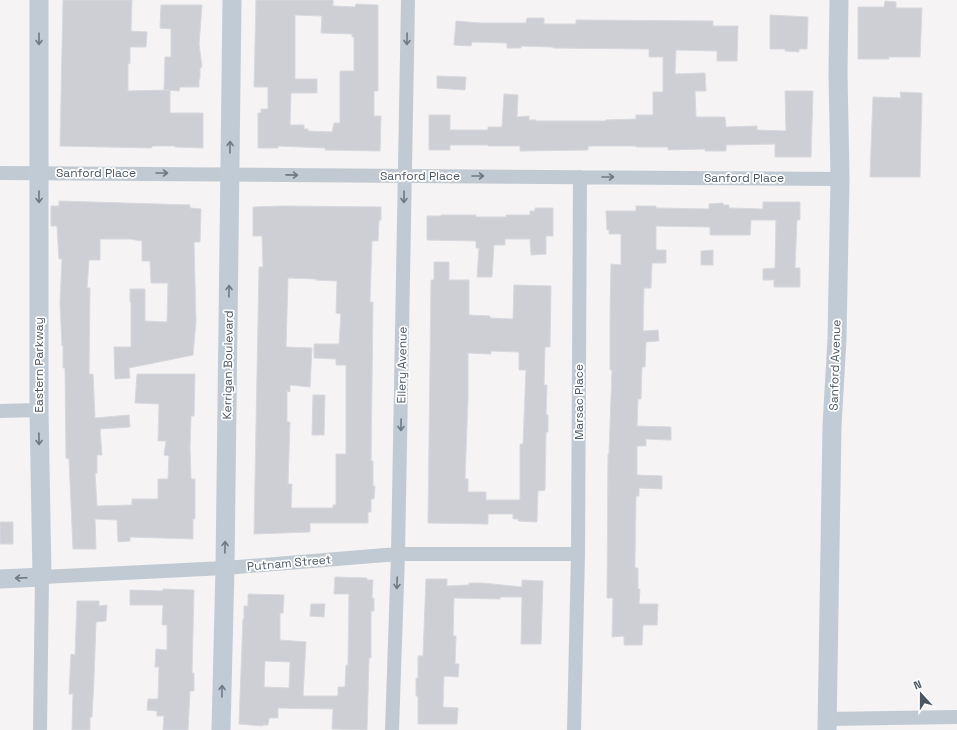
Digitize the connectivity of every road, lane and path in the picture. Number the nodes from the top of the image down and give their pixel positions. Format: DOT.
graph roads {
  1 [pos="39,0"];
  2 [pos="232,0"];
  3 [pos="408,0"];
  4 [pos="839,0"];
  5 [pos="39,172"];
  6 [pos="0,173"];
  7 [pos="230,174"];
  8 [pos="405,176"];
  9 [pos="580,177"];
  10 [pos="840,179"];
  11 [pos="38,410"];
  12 [pos="0,411"];
  13 [pos="398,554"];
  14 [pos="578,554"];
  15 [pos="225,568"];
  16 [pos="42,577"];
  17 [pos="0,578"];
  18 [pos="957,718"];
  19 [pos="827,724"];
  20 [pos="40,730"];
  21 [pos="221,730"];
  22 [pos="392,730"];
  23 [pos="574,730"];
  1 -- 5 [label="street, Eastern Parkway, one-way"];
  7 -- 2 [label="street, Kerrigan Boulevard, one-way"];
  3 -- 8 [label="street, Ellery Avenue, one-way"];
  4 -- 10 [label="street, Sanford Avenue"];
  5 -- 6 [label="street, Sanford Place"];
  5 -- 7 [label="street, Sanford Place, one-way"];
  5 -- 11 [label="street, Eastern Parkway, one-way"];
  7 -- 8 [label="street, Sanford Place, one-way"];
  15 -- 7 [label="street, Kerrigan Boulevard, one-way"];
  8 -- 9 [label="street, Sanford Place, one-way"];
  8 -- 13 [label="street, Ellery Avenue, one-way"];
  9 -- 10 [label="street, Sanford Place, one-way"];
  9 -- 14 [label="street, Marsac Place"];
  10 -- 19 [label="street, Sanford Avenue"];
  11 -- 12 [label="street"];
  11 -- 16 [label="street, Eastern Parkway, one-way"];
  13 -- 14 [label="street, Putnam Street"];
  13 -- 15 [label="street, Putnam Street"];
  13 -- 22 [label="street, Ellery Avenue, one-way"];
  14 -- 23 [label="street, Marsac Place"];
  15 -- 16 [label="street, Putnam Street"];
  21 -- 15 [label="street, Kerrigan Boulevard, one-way"];
  16 -- 17 [label="street, Putnam Street, one-way"];
  16 -- 20 [label="street, Eastern Parkway"];
  18 -- 19 [label="street"];
}
